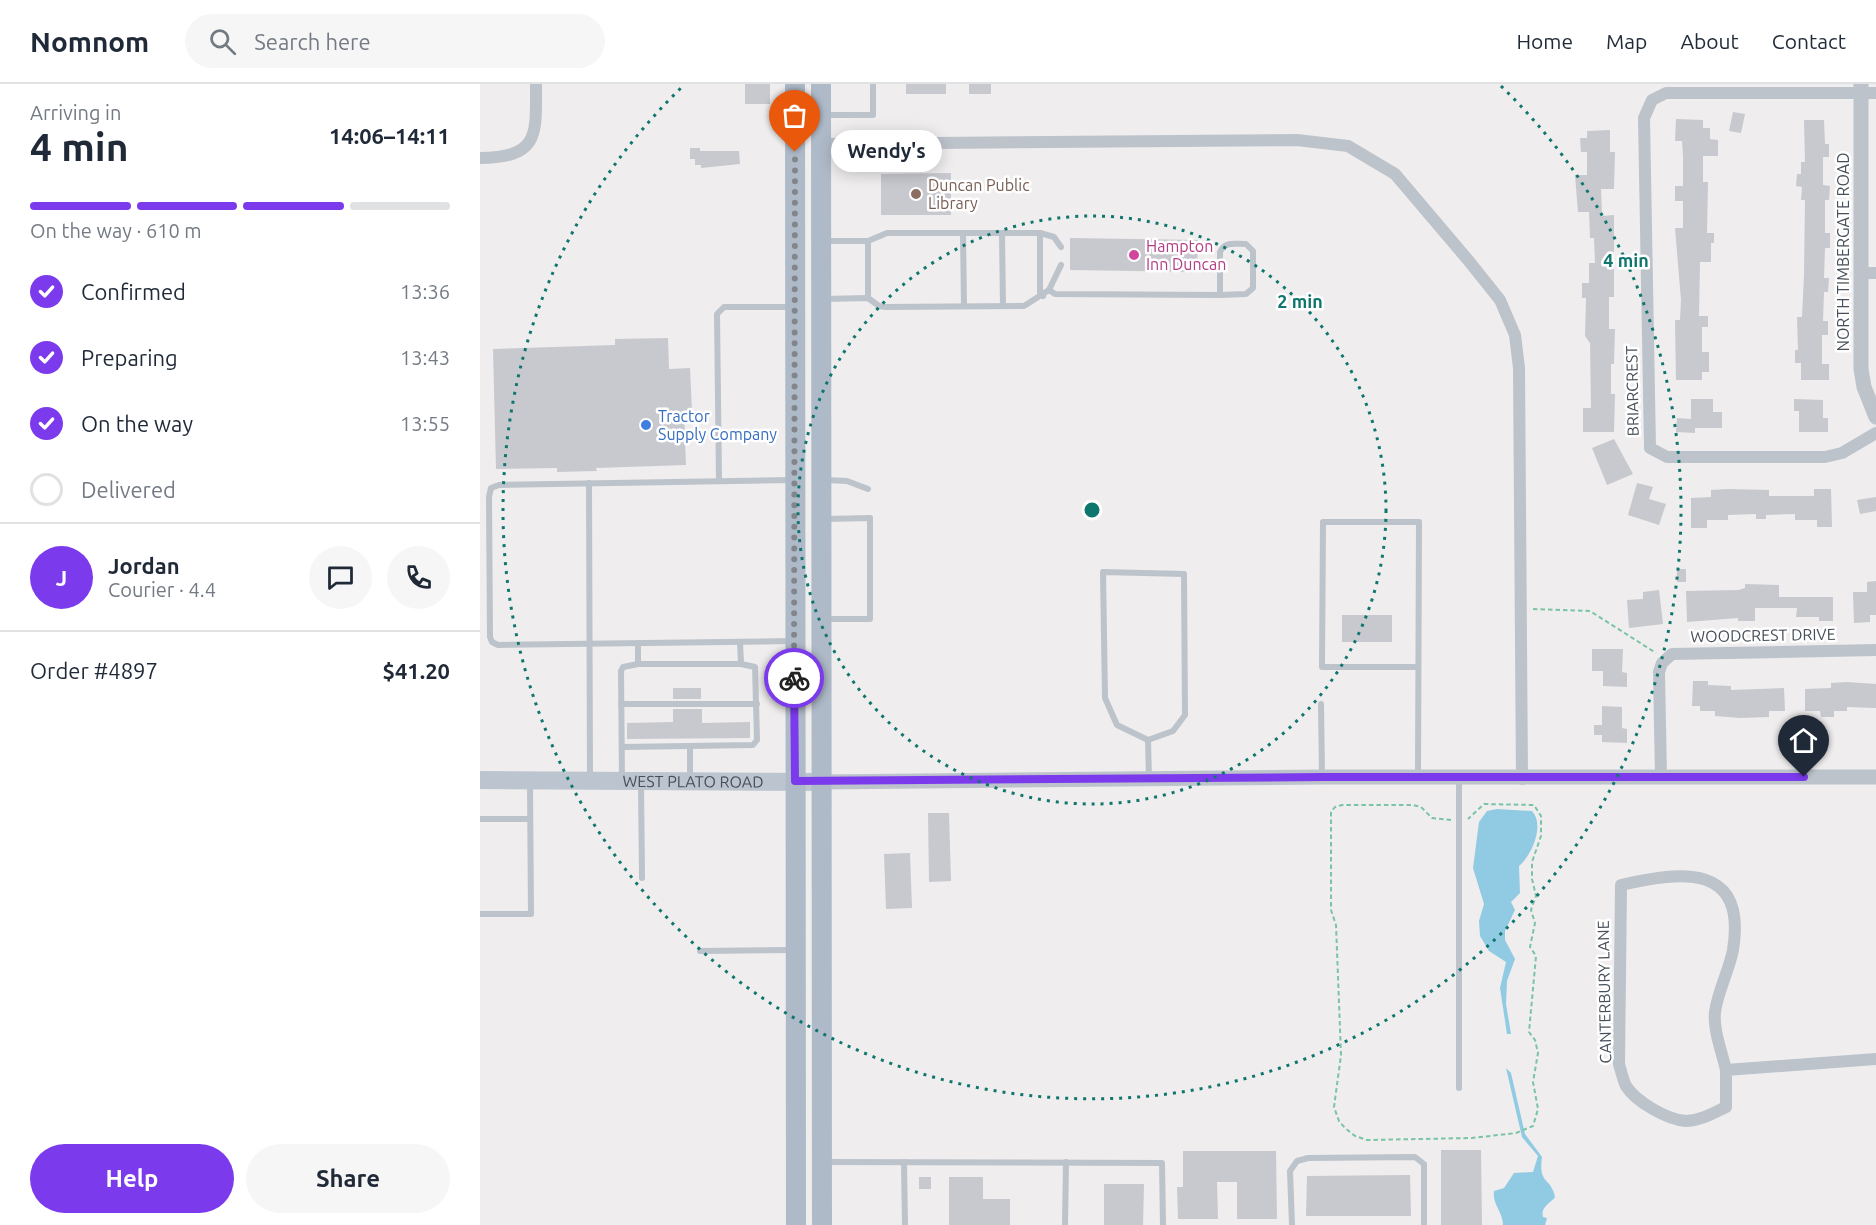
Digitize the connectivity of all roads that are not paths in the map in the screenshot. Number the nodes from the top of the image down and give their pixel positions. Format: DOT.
graph roads {
  1 [pos="536,84"];
  2 [pos="795,84"];
  3 [pos="821,84"];
  4 [pos="873,84"];
  5 [pos="1866,90"];
  6 [pos="795,130"];
  7 [pos="820,130"];
  8 [pos="480,158"];
  9 [pos="963,233"];
  10 [pos="1002,233"];
  11 [pos="1040,233"];
  12 [pos="820,241"];
  13 [pos="868,241"];
  14 [pos="1061,247"];
  15 [pos="1061,265"];
  16 [pos="1869,273"];
  17 [pos="1049,290"];
  18 [pos="1221,295"];
  19 [pos="1043,296"];
  20 [pos="868,298"];
  21 [pos="820,299"];
  22 [pos="964,306"];
  23 [pos="1004,306"];
  24 [pos="795,307"];
  25 [pos="1876,417"];
  26 [pos="1876,433"];
  27 [pos="795,480"];
  28 [pos="821,480"];
  29 [pos="719,481"];
  30 [pos="589,483"];
  31 [pos="868,489"];
  32 [pos="821,519"];
  33 [pos="821,619"];
  34 [pos="794,641"];
  35 [pos="740,642"];
  36 [pos="590,644"];
  37 [pos="638,644"];
  38 [pos="1876,651"];
  39 [pos="638,664"];
  40 [pos="741,664"];
  41 [pos="1418,667"];
  42 [pos="621,704"];
  43 [pos="757,704"];
  44 [pos="1321,704"];
  45 [pos="1148,740"];
  46 [pos="622,747"];
  47 [pos="690,747"];
  48 [pos="1323,777"];
  49 [pos="1876,777"];
  50 [pos="1418,778"];
  51 [pos="1459,778"];
  52 [pos="1522,778"];
  53 [pos="1661,778"];
  54 [pos="1149,779"];
  55 [pos="480,780"];
  56 [pos="530,780"];
  57 [pos="590,780"];
  58 [pos="622,781"];
  59 [pos="641,781"];
  60 [pos="690,781"];
  61 [pos="795,781"];
  62 [pos="821,782"];
  63 [pos="480,819"];
  64 [pos="530,819"];
  65 [pos="642,878"];
  66 [pos="480,914"];
  67 [pos="795,950"];
  68 [pos="700,951"];
  69 [pos="1876,1059"];
  70 [pos="1726,1070"];
  71 [pos="1459,1088"];
  72 [pos="795,1162"];
  73 [pos="822,1162"];
  74 [pos="904,1162"];
  75 [pos="1066,1162"];
  76 [pos="796,1225"];
  77 [pos="822,1225"];
  78 [pos="905,1225"];
  79 [pos="1065,1225"];
  80 [pos="1163,1225"];
  81 [pos="1292,1225"];
  82 [pos="1424,1225"];
  1 -- 8 [label="street"];
  2 -- 6 [label="main road"];
  3 -- 7 [label="main road"];
  4 -- 7 [label="lane"];
  5 -- 16 [label="street, NORTH TIMBERGATE ROAD"];
  5 -- 26 [label="street, BRIARCREST"];
  6 -- 7 [label="main road"];
  6 -- 24 [label="main road"];
  7 -- 12 [label="main road"];
  7 -- 52 [label="street"];
  9 -- 10 [label="lane"];
  9 -- 13 [label="lane"];
  9 -- 22 [label="lane"];
  10 -- 11 [label="lane"];
  10 -- 23 [label="lane"];
  11 -- 14 [label="lane"];
  11 -- 19 [label="lane"];
  12 -- 13 [label="lane"];
  12 -- 21 [label="main road"];
  13 -- 20 [label="lane"];
  15 -- 17 [label="lane"];
  16 -- 25 [label="street, NORTH TIMBERGATE ROAD"];
  17 -- 18 [label="lane"];
  17 -- 19 [label="lane"];
  18 -- 18 [label="lane"];
  19 -- 23 [label="lane"];
  20 -- 21 [label="lane"];
  20 -- 22 [label="lane"];
  21 -- 28 [label="main road"];
  22 -- 23 [label="lane"];
  24 -- 27 [label="main road"];
  24 -- 29 [label="lane"];
  27 -- 28 [label="main road"];
  27 -- 29 [label="lane"];
  27 -- 34 [label="main road"];
  28 -- 31 [label="lane"];
  28 -- 32 [label="main road"];
  29 -- 30 [label="lane"];
  30 -- 36 [label="lane"];
  30 -- 36 [label="lane"];
  32 -- 33 [label="main road"];
  32 -- 33 [label="lane"];
  33 -- 62 [label="main road"];
  34 -- 35 [label="lane"];
  34 -- 61 [label="main road"];
  35 -- 37 [label="lane"];
  35 -- 40 [label="lane"];
  36 -- 37 [label="lane"];
  36 -- 57 [label="lane"];
  37 -- 39 [label="lane"];
  38 -- 53 [label="street, WOODCREST DRIVE"];
  39 -- 40 [label="lane"];
  39 -- 42 [label="lane"];
  40 -- 43 [label="lane"];
  41 -- 41 [label="lane"];
  41 -- 50 [label="lane"];
  42 -- 43 [label="lane"];
  42 -- 46 [label="lane"];
  43 -- 47 [label="lane"];
  44 -- 48 [label="lane"];
  45 -- 45 [label="lane"];
  45 -- 54 [label="lane"];
  46 -- 47 [label="lane"];
  46 -- 58 [label="lane"];
  47 -- 60 [label="lane"];
  48 -- 50 [label="street, WEST PLATO ROAD"];
  48 -- 54 [label="street, WEST PLATO ROAD"];
  49 -- 53 [label="street, WEST PLATO ROAD"];
  50 -- 51 [label="street, WEST PLATO ROAD"];
  51 -- 52 [label="street, WEST PLATO ROAD"];
  51 -- 71 [label="lane"];
  52 -- 53 [label="street, WEST PLATO ROAD"];
  54 -- 62 [label="street, WEST PLATO ROAD"];
  55 -- 56 [label="main road, WEST PLATO ROAD"];
  56 -- 57 [label="main road, WEST PLATO ROAD"];
  56 -- 64 [label="lane"];
  57 -- 58 [label="main road, WEST PLATO ROAD"];
  58 -- 59 [label="main road, WEST PLATO ROAD"];
  59 -- 60 [label="main road, WEST PLATO ROAD"];
  59 -- 65 [label="lane"];
  60 -- 61 [label="main road, WEST PLATO ROAD"];
  61 -- 62 [label="main road, WEST PLATO ROAD"];
  61 -- 67 [label="main road"];
  62 -- 73 [label="main road"];
  63 -- 64 [label="lane"];
  64 -- 66 [label="lane"];
  67 -- 68 [label="lane"];
  67 -- 72 [label="main road"];
  69 -- 70 [label="street"];
  70 -- 70 [label="street, CANTERBURY LANE"];
  72 -- 73 [label="main road"];
  72 -- 76 [label="main road"];
  73 -- 74 [label="lane"];
  73 -- 77 [label="main road"];
  74 -- 75 [label="lane"];
  74 -- 78 [label="lane"];
  75 -- 79 [label="lane"];
  75 -- 80 [label="lane"];
  81 -- 82 [label="lane"];
}
